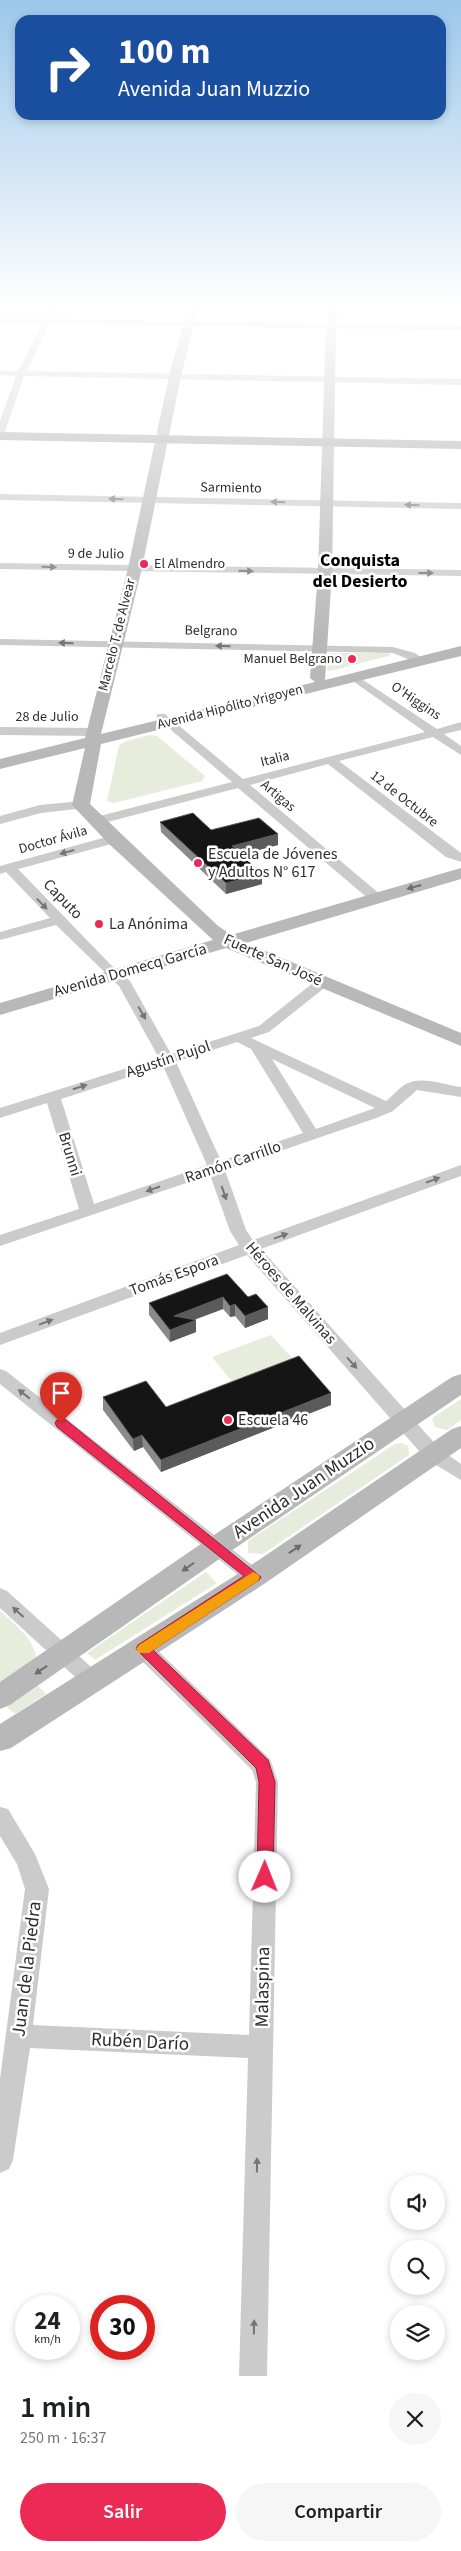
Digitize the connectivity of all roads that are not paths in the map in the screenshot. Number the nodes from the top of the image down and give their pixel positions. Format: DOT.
graph roads {
  1 [pos="7,415"];
  2 [pos="168,415"];
  3 [pos="330,415"];
  4 [pos="0,435"];
  5 [pos="163,440"];
  6 [pos="330,443"];
  7 [pos="461,445"];
  8 [pos="0,497"];
  9 [pos="149,499"];
  10 [pos="327,504"];
  11 [pos="461,506"];
  12 [pos="0,566"];
  13 [pos="134,568"];
  14 [pos="325,572"];
  15 [pos="461,573"];
  16 [pos="0,642"];
  17 [pos="461,643"];
  18 [pos="115,644"];
  19 [pos="319,648"];
  20 [pos="461,651"];
  21 [pos="416,658"];
  22 [pos="354,677"];
  23 [pos="321,681"];
  24 [pos="165,719"];
  25 [pos="461,726"];
  26 [pos="0,732"];
  27 [pos="435,732"];
  28 [pos="93,737"];
  29 [pos="461,751"];
  30 [pos="0,755"];
  31 [pos="330,760"];
  32 [pos="0,764"];
  33 [pos="239,783"];
  34 [pos="81,805"];
  35 [pos="0,820"];
  36 [pos="96,820"];
  37 [pos="114,839"];
  38 [pos="461,858"];
  39 [pos="4,869"];
  40 [pos="461,873"];
  41 [pos="376,898"];
  42 [pos="58,920"];
  43 [pos="0,936"];
  44 [pos="228,942"];
  45 [pos="114,974"];
  46 [pos="323,982"];
  47 [pos="0,1009"];
  48 [pos="238,1037"];
  49 [pos="461,1040"];
  50 [pos="257,1046"];
  51 [pos="167,1059"];
  52 [pos="461,1092"];
  53 [pos="52,1096"];
  54 [pos="388,1108"];
  55 [pos="0,1113"];
  56 [pos="312,1135"];
  57 [pos="216,1168"];
  58 [pos="461,1170"];
  59 [pos="88,1211"];
  60 [pos="0,1241"];
  61 [pos="250,1248"];
  62 [pos="0,1339"];
  63 [pos="0,1375"];
  64 [pos="461,1383"];
  65 [pos="404,1422"];
  66 [pos="461,1435"];
  67 [pos="433,1454"];
  68 [pos="461,1473"];
  69 [pos="218,1546"];
  70 [pos="254,1577"];
  71 [pos="0,1596"];
  72 [pos="143,1649"];
  73 [pos="64,1654"];
  74 [pos="93,1680"];
  75 [pos="0,1697"];
  76 [pos="3,1732"];
  77 [pos="0,1816"];
  78 [pos="19,2036"];
  79 [pos="261,2047"];
  80 [pos="0,2160"];
  81 [pos="253,2376"];
  1 -- 4 [label="street"];
  2 -- 5 [label="main road, Marcelo T. de Alvear"];
  3 -- 6 [label="main road"];
  4 -- 5 [label="main road"];
  5 -- 6 [label="main road"];
  5 -- 9 [label="main road, Marcelo T. de Alvear"];
  6 -- 7 [label="main road"];
  6 -- 10 [label="main road"];
  9 -- 8 [label="street, Sarmiento, one-way"];
  10 -- 9 [label="street, Sarmiento, one-way"];
  9 -- 13 [label="main road, Marcelo T. de Alvear"];
  11 -- 10 [label="street, Sarmiento, one-way"];
  10 -- 14 [label="main road"];
  12 -- 13 [label="street, 9 de Julio, one-way"];
  13 -- 14 [label="street, 9 de Julio, one-way"];
  13 -- 18 [label="main road, Marcelo T. de Alvear"];
  14 -- 15 [label="street, 9 de Julio, one-way"];
  14 -- 19 [label="main road"];
  18 -- 16 [label="street, Belgrano, one-way"];
  17 -- 21 [label="main road, Avenida Hipólito Yrigoyen"];
  19 -- 18 [label="street, Belgrano, one-way"];
  18 -- 28 [label="main road, Marcelo T. de Alvear"];
  19 -- 21 [label="street, Belgrano"];
  19 -- 23 [label="main road"];
  20 -- 21 [label="main road, Avenida Hipólito Yrigoyen"];
  21 -- 22 [label="main road, Avenida Hipólito Yrigoyen"];
  21 -- 23 [label="main road, Avenida Hipólito Yrigoyen"];
  22 -- 23 [label="main road, Avenida Hipólito Yrigoyen"];
  22 -- 27 [label="street, O'Higgins"];
  23 -- 24 [label="main road, Avenida Hipólito Yrigoyen"];
  24 -- 28 [label="main road, Avenida Hipólito Yrigoyen"];
  24 -- 33 [label="street, Artigas"];
  25 -- 27 [label="street, Italia"];
  26 -- 28 [label="street, 28 de Julio"];
  27 -- 29 [label="street, O'Higgins"];
  27 -- 31 [label="street, Italia"];
  28 -- 30 [label="main road, Avenida Hipólito Yrigoyen"];
  28 -- 32 [label="main road, Avenida Hipólito Yrigoyen"];
  28 -- 34 [label="main road"];
  31 -- 33 [label="street, Italia"];
  31 -- 38 [label="street, 12 de Octubre"];
  33 -- 36 [label="street, Italia"];
  33 -- 41 [label="street, Artigas"];
  34 -- 35 [label="street"];
  34 -- 36 [label="main road, Fuerte San José"];
  36 -- 37 [label="main road, Fuerte San José"];
  37 -- 39 [label="street, Doctor Ávila, one-way"];
  37 -- 44 [label="main road, Fuerte San José"];
  39 -- 42 [label="street, Caputo, one-way"];
  40 -- 41 [label="main road, Avenida Domecq García, one-way"];
  41 -- 44 [label="main road, Avenida Domecq García"];
  42 -- 43 [label="street"];
  42 -- 45 [label="street, Caputo"];
  44 -- 45 [label="main road, Avenida Domecq García"];
  44 -- 46 [label="main road, Fuerte San José"];
  45 -- 47 [label="main road, Avenida Domecq García"];
  45 -- 51 [label="street, Héroes de Malvinas, one-way"];
  46 -- 48 [label="street, Agustín Pujol"];
  46 -- 49 [label="main road, Fuerte San José"];
  48 -- 50 [label="street"];
  48 -- 51 [label="street, Agustín Pujol"];
  50 -- 54 [label="street"];
  50 -- 56 [label="street"];
  53 -- 51 [label="street, Agustín Pujol, one-way"];
  51 -- 57 [label="street, Héroes de Malvinas"];
  52 -- 54 [label="street, Ramón Carrillo"];
  53 -- 55 [label="street, Agustín Pujol"];
  53 -- 59 [label="street, Brunni"];
  54 -- 56 [label="street, Ramón Carrillo"];
  56 -- 57 [label="street, Ramón Carrillo"];
  57 -- 59 [label="street, Ramón Carrillo, one-way"];
  57 -- 61 [label="street, Héroes de Malvinas, one-way"];
  61 -- 58 [label="street, Tomás Espora, one-way"];
  59 -- 60 [label="street, Ramón Carrillo"];
  62 -- 61 [label="street, Tomás Espora, one-way"];
  61 -- 65 [label="street, Héroes de Malvinas, one-way"];
  69 -- 63 [label="street, one-way"];
  64 -- 65 [label="main road, Avenida Juan Muzzio"];
  65 -- 67 [label="street, Héroes de Malvinas"];
  65 -- 69 [label="main road, Avenida Juan Muzzio"];
  66 -- 67 [label="main road"];
  67 -- 68 [label="street, Héroes de Malvinas"];
  70 -- 67 [label="main road, one-way"];
  69 -- 70 [label="street"];
  69 -- 73 [label="main road, Avenida Juan Muzzio, one-way"];
  70 -- 72 [label="main road"];
  73 -- 71 [label="street, one-way"];
  72 -- 74 [label="main road"];
  72 -- 79 [label="street, Malaspina"];
  73 -- 74 [label="street"];
  73 -- 75 [label="main road, Avenida Juan Muzzio, one-way"];
  74 -- 76 [label="main road"];
  77 -- 78 [label="street, Juan de la Piedra"];
  78 -- 79 [label="street, Rubén Darío"];
  78 -- 80 [label="street, Juan de la Piedra"];
  81 -- 79 [label="street, Malaspina, one-way"];
}
